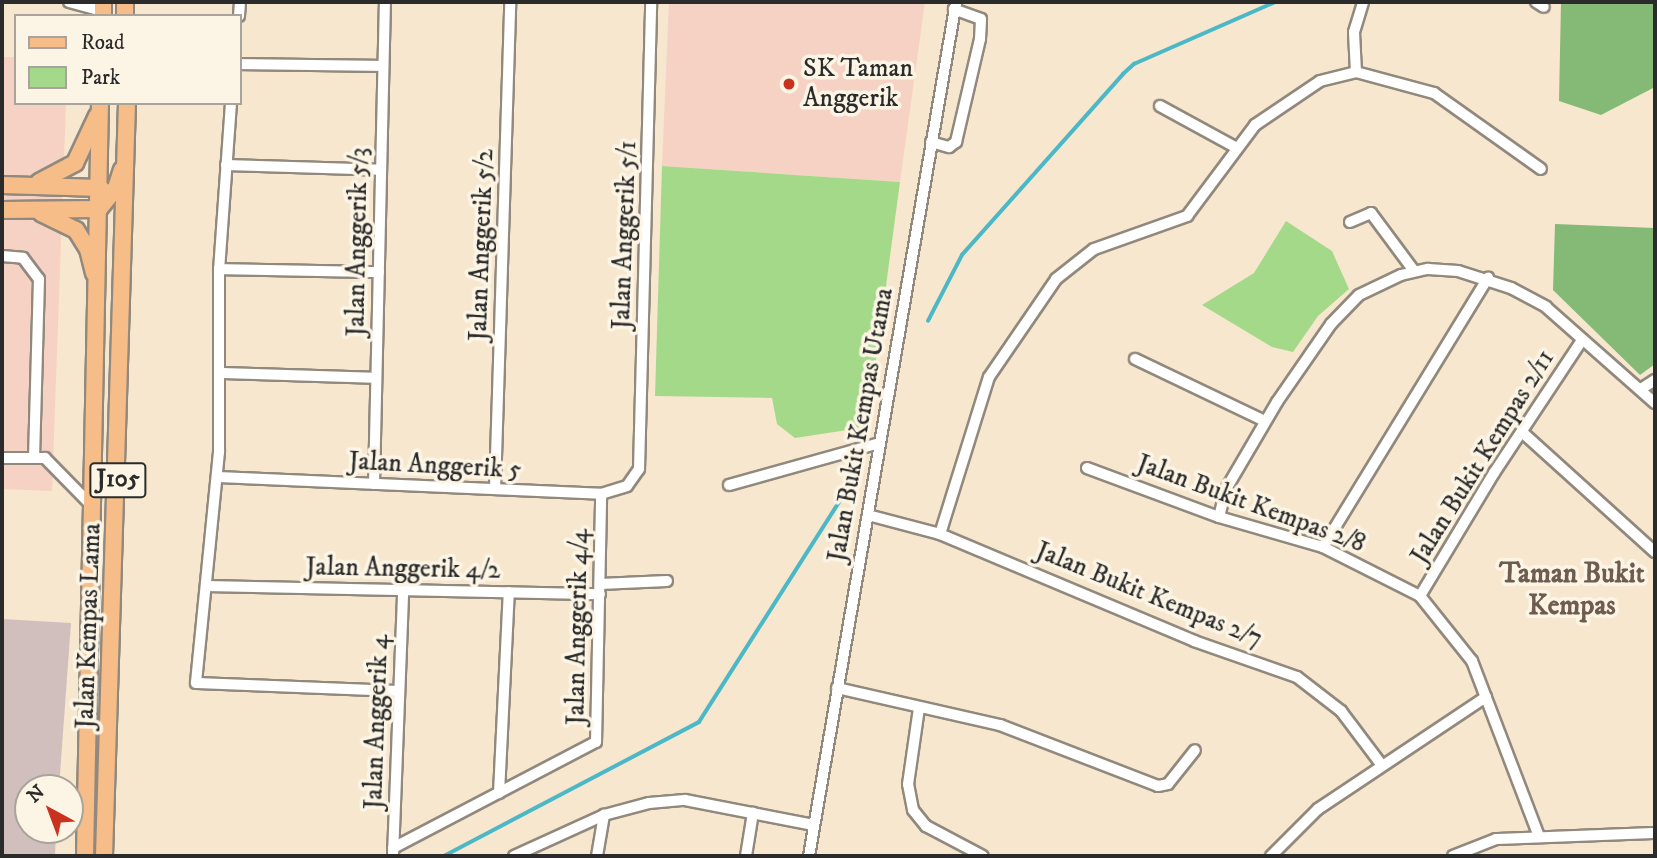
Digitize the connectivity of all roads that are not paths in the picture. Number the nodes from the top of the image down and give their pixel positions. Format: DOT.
graph roads {
  1 [pos="69,2"];
  2 [pos="385,2"];
  3 [pos="510,2"];
  4 [pos="651,2"];
  5 [pos="1363,2"];
  6 [pos="955,6"];
  7 [pos="103,10"];
  8 [pos="242,64"];
  9 [pos="383,66"];
  10 [pos="1356,72"];
  11 [pos="231,105"];
  12 [pos="100,106"];
  13 [pos="1160,106"];
  14 [pos="127,107"];
  15 [pos="931,142"];
  16 [pos="1235,147"];
  17 [pos="226,165"];
  18 [pos="1541,169"];
  19 [pos="381,170"];
  20 [pos="2,185"];
  21 [pos="26,185"];
  22 [pos="103,198"];
  23 [pos="2,209"];
  24 [pos="33,210"];
  25 [pos="1350,222"];
  26 [pos="2,256"];
  27 [pos="219,269"];
  28 [pos="1414,271"];
  29 [pos="379,272"];
  30 [pos="1488,278"];
  31 [pos="125,282"];
  32 [pos="100,296"];
  33 [pos="1582,340"];
  34 [pos="1135,359"];
  35 [pos="220,373"];
  36 [pos="376,378"];
  37 [pos="1655,380"];
  38 [pos="1641,389"];
  39 [pos="1655,403"];
  40 [pos="1265,421"];
  41 [pos="1522,432"];
  42 [pos="878,443"];
  43 [pos="34,457"];
  44 [pos="2,458"];
  45 [pos="1087,468"];
  46 [pos="639,469"];
  47 [pos="218,477"];
  48 [pos="373,484"];
  49 [pos="729,485"];
  50 [pos="495,489"];
  51 [pos="601,494"];
  52 [pos="868,515"];
  53 [pos="1219,517"];
  54 [pos="940,534"];
  55 [pos="94,540"];
  56 [pos="1324,547"];
  57 [pos="1655,552"];
  58 [pos="667,581"];
  59 [pos="206,586"];
  60 [pos="600,589"];
  61 [pos="403,590"];
  62 [pos="509,592"];
  63 [pos="1420,596"];
  64 [pos="837,688"];
  65 [pos="399,691"];
  66 [pos="1486,697"];
  67 [pos="919,708"];
  68 [pos="1195,750"];
  69 [pos="1381,765"];
  70 [pos="499,793"];
  71 [pos="753,813"];
  72 [pos="604,815"];
  73 [pos="814,825"];
  74 [pos="1655,833"];
  75 [pos="1539,836"];
  76 [pos="393,852"];
  77 [pos="85,856"];
  78 [pos="104,856"];
  79 [pos="514,856"];
  80 [pos="597,856"];
  81 [pos="746,856"];
  82 [pos="809,856"];
  83 [pos="983,856"];
  84 [pos="1271,856"];
  85 [pos="1453,856"];
  1 -- 7 [label="street"];
  2 -- 9 [label="street, Jalan Anggerik 5/3"];
  3 -- 50 [label="street, Jalan Anggerik 5/2"];
  4 -- 46 [label="street, Jalan Anggerik 5/1"];
  5 -- 10 [label="street"];
  6 -- 15 [label="street, Jalan Bukit Kempas Utama"];
  6 -- 15 [label="street"];
  8 -- 9 [label="street"];
  9 -- 19 [label="street, Jalan Anggerik 5/3"];
  10 -- 16 [label="street"];
  10 -- 18 [label="street"];
  11 -- 17 [label="street"];
  12 -- 21 [label="main road"];
  12 -- 22 [label="main road, Jalan Kempas Lama / J105"];
  13 -- 16 [label="street"];
  14 -- 22 [label="main road"];
  14 -- 31 [label="main road, Jalan Kempas Lama / J105"];
  15 -- 42 [label="street, Jalan Bukit Kempas Utama"];
  16 -- 54 [label="street"];
  17 -- 19 [label="street"];
  17 -- 27 [label="street"];
  19 -- 29 [label="street, Jalan Anggerik 5/3"];
  20 -- 21 [label="main road"];
  21 -- 22 [label="main road"];
  22 -- 24 [label="main road"];
  22 -- 31 [label="main road"];
  22 -- 32 [label="main road, Jalan Kempas Lama / J105"];
  23 -- 24 [label="main road"];
  24 -- 32 [label="main road"];
  25 -- 28 [label="street"];
  26 -- 43 [label="street"];
  27 -- 29 [label="street"];
  27 -- 35 [label="street"];
  28 -- 30 [label="street"];
  28 -- 40 [label="street"];
  29 -- 36 [label="street, Jalan Anggerik 5/3"];
  30 -- 33 [label="street"];
  30 -- 56 [label="street"];
  31 -- 78 [label="main road, Jalan Kempas Lama / J105"];
  32 -- 55 [label="main road, Jalan Kempas Lama / J105"];
  33 -- 38 [label="street"];
  33 -- 41 [label="street, Jalan Bukit Kempas 2/11"];
  34 -- 40 [label="street"];
  35 -- 36 [label="street"];
  35 -- 47 [label="street"];
  36 -- 48 [label="street, Jalan Anggerik 5/3"];
  37 -- 38 [label="street"];
  38 -- 39 [label="street"];
  40 -- 53 [label="street"];
  41 -- 57 [label="street"];
  41 -- 63 [label="street, Jalan Bukit Kempas 2/11"];
  42 -- 49 [label="street"];
  42 -- 52 [label="street, Jalan Bukit Kempas Utama"];
  43 -- 44 [label="street"];
  43 -- 55 [label="street"];
  45 -- 53 [label="street, Jalan Bukit Kempas 2/8"];
  46 -- 51 [label="street, Jalan Anggerik 5"];
  47 -- 48 [label="street, Jalan Anggerik 5"];
  47 -- 59 [label="street"];
  48 -- 50 [label="street, Jalan Anggerik 5"];
  50 -- 51 [label="street, Jalan Anggerik 5"];
  51 -- 60 [label="street, Jalan Anggerik 4/4"];
  52 -- 54 [label="street, Jalan Bukit Kempas 2/7"];
  52 -- 64 [label="street, Jalan Bukit Kempas Utama"];
  53 -- 56 [label="street, Jalan Bukit Kempas 2/8"];
  54 -- 69 [label="street, Jalan Bukit Kempas 2/7"];
  55 -- 77 [label="main road, Jalan Kempas Lama / J105"];
  56 -- 63 [label="street, Jalan Bukit Kempas 2/8"];
  58 -- 60 [label="street, Jalan Anggerik 4/2"];
  59 -- 61 [label="street, Jalan Anggerik 4/2"];
  59 -- 65 [label="street"];
  60 -- 62 [label="street, Jalan Anggerik 4/2"];
  60 -- 70 [label="street, Jalan Anggerik 4/4"];
  61 -- 62 [label="street, Jalan Anggerik 4/2"];
  61 -- 65 [label="street, Jalan Anggerik 4"];
  62 -- 70 [label="street"];
  63 -- 66 [label="street, Jalan Bukit Kempas 2/8"];
  64 -- 67 [label="street"];
  64 -- 73 [label="street, Jalan Bukit Kempas Utama"];
  65 -- 76 [label="street, Jalan Anggerik 4"];
  66 -- 69 [label="street"];
  66 -- 75 [label="street, Jalan Bukit Kempas 2/8"];
  67 -- 68 [label="street"];
  67 -- 83 [label="street"];
  69 -- 84 [label="street"];
  70 -- 76 [label="street, Jalan Anggerik 4/4"];
  71 -- 72 [label="street"];
  71 -- 73 [label="street"];
  71 -- 81 [label="street"];
  72 -- 79 [label="street"];
  72 -- 80 [label="street"];
  73 -- 82 [label="street, Jalan Bukit Kempas Utama"];
  74 -- 75 [label="street"];
  75 -- 85 [label="street"];
}
